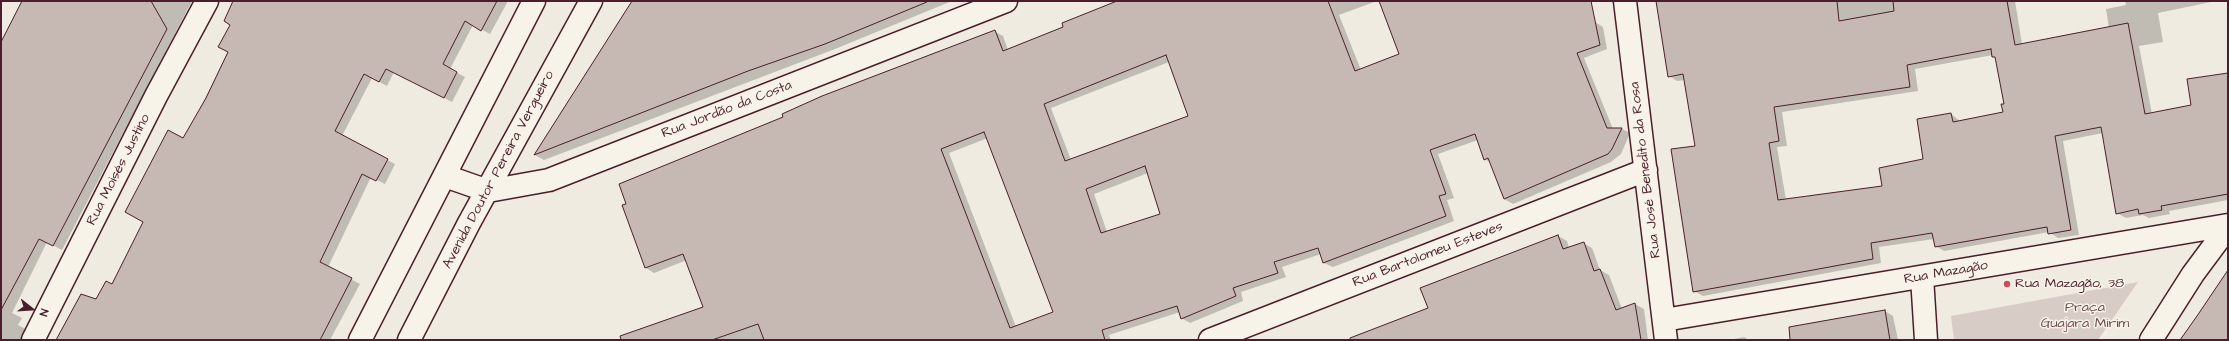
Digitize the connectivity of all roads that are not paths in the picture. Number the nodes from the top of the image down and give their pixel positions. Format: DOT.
graph roads {
  1 [pos="207,1"];
  2 [pos="534,1"];
  3 [pos="591,1"];
  4 [pos="1006,1"];
  5 [pos="1625,1"];
  6 [pos="1646,170"];
  7 [pos="444,176"];
  8 [pos="488,191"];
  9 [pos="2228,226"];
  10 [pos="1922,277"];
  11 [pos="1665,330"];
  12 [pos="33,340"];
  13 [pos="360,340"];
  14 [pos="409,340"];
  15 [pos="1210,340"];
  16 [pos="1926,340"];
  17 [pos="2151,340"];
  1 -- 12 [label="street, Rua Moisés Justino"];
  2 -- 7 [label="street"];
  3 -- 8 [label="street, Avenida Doutor Pereira Vergueiro"];
  4 -- 8 [label="street, Rua Jordão da Costa"];
  5 -- 6 [label="street, Rua José Benedito da Rosa"];
  6 -- 11 [label="street, Rua José Benedito da Rosa"];
  6 -- 15 [label="street, Rua Bartolomeu Esteves"];
  7 -- 8 [label="street, Rua Jordão da Costa"];
  7 -- 13 [label="street"];
  8 -- 14 [label="street, Avenida Doutor Pereira Vergueiro"];
  9 -- 10 [label="street, Rua Mazagão"];
  9 -- 17 [label="street"];
  10 -- 11 [label="street, Rua Mazagão"];
  10 -- 16 [label="street"];
}
